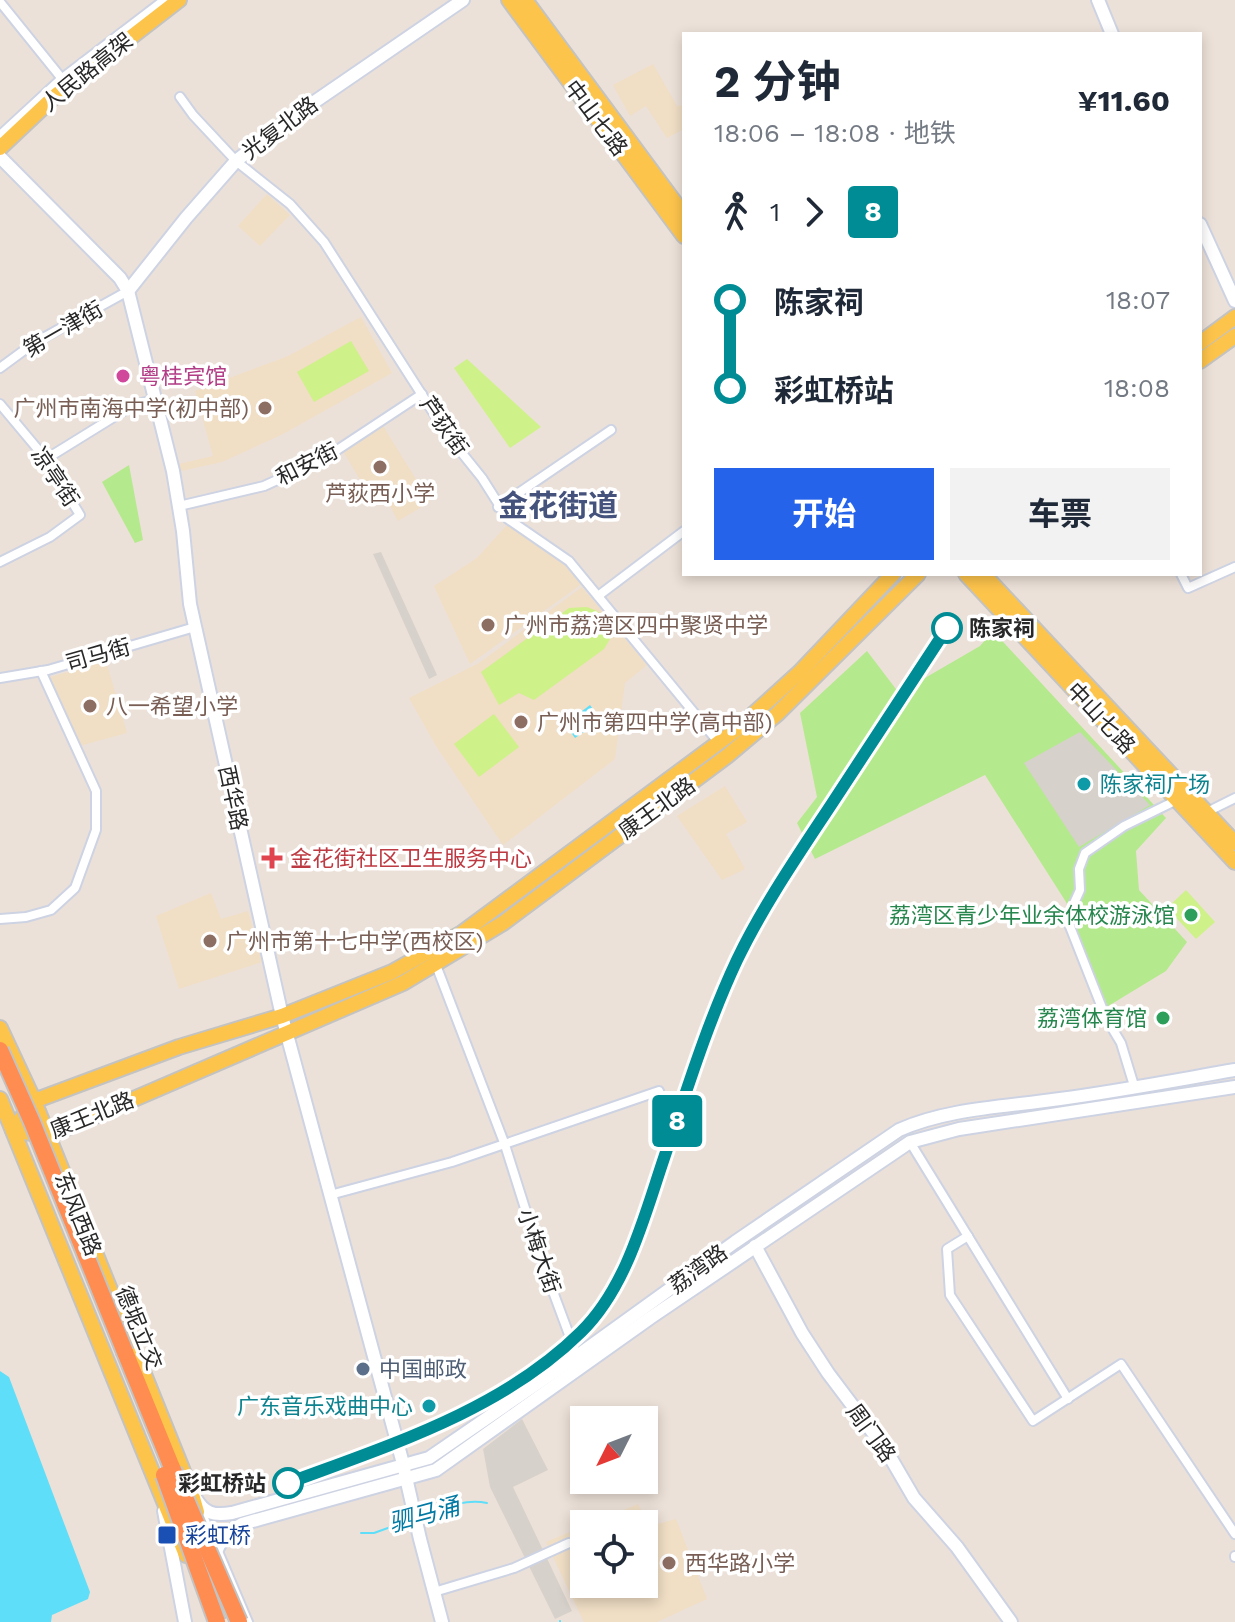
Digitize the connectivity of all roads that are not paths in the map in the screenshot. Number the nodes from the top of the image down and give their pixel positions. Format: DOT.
graph roads {
  1 [pos="168,0"];
  2 [pos="179,0"];
  3 [pos="190,0"];
  4 [pos="463,0"];
  5 [pos="509,0"];
  6 [pos="525,0"];
  7 [pos="1098,0"];
  8 [pos="0,2"];
  9 [pos="1111,32"];
  10 [pos="63,80"];
  11 [pos="180,97"];
  12 [pos="0,138"];
  13 [pos="0,148"];
  14 [pos="0,157"];
  15 [pos="236,161"];
  16 [pos="682,212"];
  17 [pos="1202,228"];
  18 [pos="682,233"];
  19 [pos="128,291"];
  20 [pos="1235,301"];
  21 [pos="1235,317"];
  22 [pos="1235,336"];
  23 [pos="1202,342"];
  24 [pos="1202,360"];
  25 [pos="0,368"];
  26 [pos="422,394"];
  27 [pos="155,399"];
  28 [pos="0,404"];
  29 [pos="611,430"];
  30 [pos="46,459"];
  31 [pos="179,506"];
  32 [pos="498,507"];
  33 [pos="682,533"];
  34 [pos="0,562"];
  35 [pos="1235,567"];
  36 [pos="891,576"];
  37 [pos="916,576"];
  38 [pos="969,576"];
  39 [pos="984,576"];
  40 [pos="1182,576"];
  41 [pos="993,595"];
  42 [pos="598,596"];
  43 [pos="195,627"];
  44 [pos="41,671"];
  45 [pos="0,678"];
  46 [pos="719,743"];
  47 [pos="1235,798"];
  48 [pos="1177,800"];
  49 [pos="1207,812"];
  50 [pos="1235,843"];
  51 [pos="1235,862"];
  52 [pos="0,919"];
  53 [pos="436,965"];
  54 [pos="312,1004"];
  55 [pos="282,1016"];
  56 [pos="318,1021"];
  57 [pos="286,1034"];
  58 [pos="1,1038"];
  59 [pos="1235,1070"];
  60 [pos="0,1072"];
  61 [pos="1235,1087"];
  62 [pos="1135,1089"];
  63 [pos="659,1091"];
  64 [pos="0,1099"];
  65 [pos="34,1101"];
  66 [pos="13,1130"];
  67 [pos="48,1136"];
  68 [pos="910,1142"];
  69 [pos="505,1145"];
  70 [pos="330,1195"];
  71 [pos="81,1222"];
  72 [pos="56,1232"];
  73 [pos="748,1233"];
  74 [pos="968,1236"];
  75 [pos="755,1246"];
  76 [pos="126,1332"];
  77 [pos="101,1343"];
  78 [pos="577,1356"];
  79 [pos="1068,1399"];
  80 [pos="432,1464"];
  81 [pos="403,1465"];
  82 [pos="406,1479"];
  83 [pos="191,1491"];
  84 [pos="162,1496"];
  85 [pos="1235,1534"];
  86 [pos="569,1543"];
  87 [pos="182,1548"];
  88 [pos="217,1548"];
  89 [pos="215,1578"];
  90 [pos="434,1592"];
  91 [pos="185,1622"];
  92 [pos="209,1622"];
  93 [pos="217,1622"];
  94 [pos="224,1622"];
  95 [pos="232,1622"];
  96 [pos="239,1622"];
  97 [pos="248,1622"];
  98 [pos="442,1622"];
  99 [pos="1011,1622"];
  1 -- 10 [label="main road"];
  2 -- 13 [label="main road, 人民路高架"];
  3 -- 14 [label="main road"];
  4 -- 15 [label="main road, 光复北路"];
  5 -- 18 [label="main road, 中山七路"];
  6 -- 16 [label="main road, 中山七路"];
  7 -- 9 [label="main road"];
  8 -- 10 [label="street"];
  10 -- 12 [label="main road"];
  11 -- 15 [label="street, 芦荻街"];
  14 -- 19 [label="main road, 西华路"];
  15 -- 19 [label="main road, 光复北路"];
  15 -- 26 [label="street, 芦荻街"];
  17 -- 20 [label="main road"];
  19 -- 25 [label="street, 第一津街"];
  19 -- 27 [label="main road, 西华路"];
  21 -- 23 [label="main road"];
  22 -- 24 [label="main road"];
  26 -- 31 [label="street, 和安街"];
  26 -- 32 [label="street, 芦荻街"];
  27 -- 30 [label="street"];
  27 -- 31 [label="main road, 西华路"];
  28 -- 30 [label="street, 凉亭街"];
  29 -- 32 [label="street"];
  30 -- 34 [label="street, 凉亭街"];
  31 -- 43 [label="main road, 西华路"];
  32 -- 42 [label="street, 芦荻街"];
  33 -- 42 [label="street"];
  35 -- 40 [label="street"];
  36 -- 46 [label="main road, 康王北路"];
  37 -- 53 [label="main road, 康王北路"];
  38 -- 41 [label="main road, 中山七路"];
  39 -- 41 [label="main road, 中山七路"];
  41 -- 48 [label="main road, 中山七路"];
  41 -- 49 [label="main road, 中山七路"];
  42 -- 46 [label="street, 芦荻街"];
  43 -- 44 [label="street, 司马街"];
  43 -- 55 [label="main road, 西华路"];
  44 -- 45 [label="street, 司马街"];
  44 -- 52 [label="street"];
  46 -- 54 [label="main road, 康王北路"];
  47 -- 49 [label="street"];
  48 -- 51 [label="main road, 中山七路"];
  48 -- 62 [label="street"];
  49 -- 50 [label="main road, 中山七路"];
  53 -- 56 [label="main road, 康王北路"];
  53 -- 69 [label="street, 小梅大街"];
  54 -- 55 [label="main road, 康王北路"];
  54 -- 56 [label="main road"];
  55 -- 57 [label="main road, 西华路"];
  55 -- 65 [label="main road, 康王北路"];
  56 -- 57 [label="main road, 康王北路"];
  57 -- 67 [label="main road, 康王北路"];
  57 -- 70 [label="main road, 西华路"];
  58 -- 65 [label="main road, 东风西路"];
  58 -- 96 [label="highway, 德坭立交, bridge"];
  59 -- 62 [label="main road, 荔湾路"];
  60 -- 93 [label="highway, 德坭立交, bridge"];
  61 -- 68 [label="main road, 荔湾路"];
  62 -- 73 [label="main road, 荔湾路"];
  63 -- 69 [label="street"];
  64 -- 66 [label="main road, 东风西路"];
  65 -- 66 [label="main road, 康王北路"];
  65 -- 67 [label="main road, 东风西路"];
  66 -- 67 [label="main road, 康王北路"];
  66 -- 72 [label="main road, 东风西路"];
  67 -- 71 [label="main road, 东风西路"];
  68 -- 74 [label="street"];
  68 -- 75 [label="main road, 荔湾路"];
  69 -- 70 [label="street"];
  69 -- 78 [label="street, 小梅大街"];
  70 -- 81 [label="main road, 西华路"];
  71 -- 72 [label="main road"];
  71 -- 76 [label="main road, 东风西路"];
  72 -- 77 [label="main road, 东风西路"];
  73 -- 75 [label="street, 周门路"];
  73 -- 78 [label="main road, 荔湾路"];
  74 -- 79 [label="street"];
  74 -- 79 [label="street"];
  75 -- 80 [label="main road, 荔湾路"];
  75 -- 99 [label="main road, 周门路"];
  76 -- 77 [label="main road"];
  76 -- 83 [label="main road, 东风西路"];
  77 -- 84 [label="main road, 东风西路"];
  78 -- 80 [label="main road, 荔湾路"];
  79 -- 85 [label="street"];
  80 -- 81 [label="main road, 荔湾路"];
  80 -- 82 [label="main road, 荔湾路"];
  81 -- 82 [label="main road, 西华路"];
  81 -- 83 [label="main road, 荔湾路"];
  82 -- 88 [label="main road, 荔湾路"];
  82 -- 90 [label="main road, 西华路"];
  83 -- 88 [label="street, 东风西路"];
  83 -- 89 [label="main road"];
  84 -- 87 [label="main road, 东风西路"];
  84 -- 91 [label="main road"];
  86 -- 90 [label="street"];
  87 -- 92 [label="street, 东风西路"];
  87 -- 94 [label="main road"];
  88 -- 89 [label="main road"];
  88 -- 97 [label="street, 东风西路"];
  89 -- 95 [label="main road"];
  90 -- 98 [label="main road"];
}
